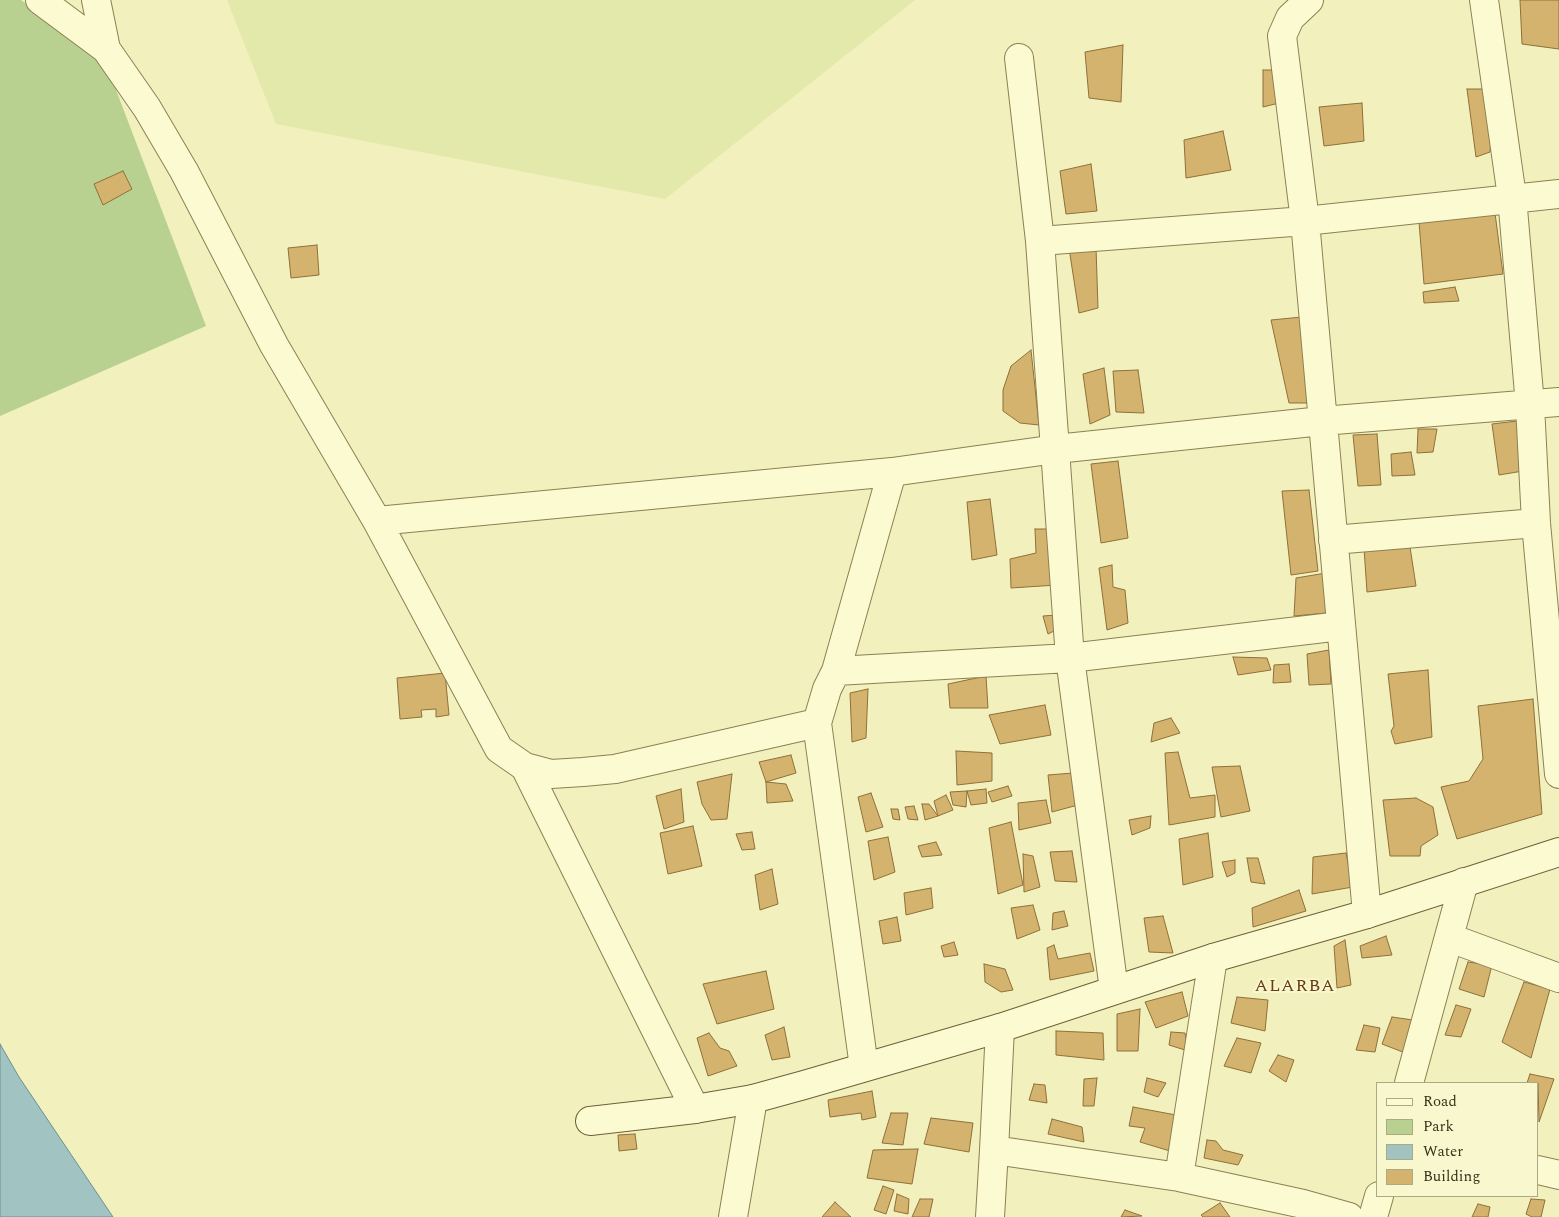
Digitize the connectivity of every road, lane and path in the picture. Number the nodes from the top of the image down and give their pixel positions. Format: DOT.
graph roads {
  1 [pos="40,0"];
  2 [pos="96,0"];
  3 [pos="1309,0"];
  4 [pos="1484,0"];
  5 [pos="106,49"];
  6 [pos="1019,58"];
  7 [pos="1559,194"];
  8 [pos="1512,197"];
  9 [pos="1305,221"];
  10 [pos="1040,241"];
  11 [pos="1559,402"];
  12 [pos="1530,405"];
  13 [pos="1322,421"];
  14 [pos="1056,449"];
  15 [pos="892,472"];
  16 [pos="377,521"];
  17 [pos="1536,523"];
  18 [pos="1333,540"];
  19 [pos="1341,626"];
  20 [pos="1070,658"];
  21 [pos="836,671"];
  22 [pos="817,723"];
  23 [pos="526,767"];
  24 [pos="1559,774"];
  25 [pos="1559,852"];
  26 [pos="1464,882"];
  27 [pos="1367,914"];
  28 [pos="1450,938"];
  29 [pos="1213,958"];
  30 [pos="1559,978"];
  31 [pos="1114,990"];
  32 [pos="1000,1028"];
  33 [pos="864,1067"];
  34 [pos="1409,1082"];
  35 [pos="753,1099"];
  36 [pos="695,1109"];
  37 [pos="590,1120"];
  38 [pos="994,1150"];
  39 [pos="1539,1170"];
  40 [pos="1559,1175"];
  41 [pos="1179,1177"];
  42 [pos="1379,1197"];
  43 [pos="1297,1210"];
  44 [pos="733,1217"];
  45 [pos="990,1217"];
  46 [pos="1349,1217"];
  47 [pos="1373,1217"];
  1 -- 5 [label="street"];
  2 -- 5 [label="street"];
  3 -- 9 [label="street"];
  4 -- 8 [label="street"];
  5 -- 16 [label="street"];
  6 -- 10 [label="street"];
  7 -- 8 [label="street"];
  8 -- 9 [label="street"];
  8 -- 12 [label="street"];
  9 -- 10 [label="street"];
  9 -- 13 [label="street"];
  10 -- 14 [label="street"];
  11 -- 12 [label="street"];
  12 -- 13 [label="street"];
  12 -- 17 [label="street"];
  13 -- 14 [label="street"];
  13 -- 18 [label="street"];
  14 -- 15 [label="street"];
  14 -- 20 [label="street"];
  15 -- 16 [label="street"];
  15 -- 21 [label="street"];
  16 -- 23 [label="street"];
  17 -- 18 [label="street"];
  17 -- 24 [label="street"];
  18 -- 19 [label="street"];
  19 -- 20 [label="street"];
  19 -- 27 [label="street"];
  20 -- 21 [label="street"];
  20 -- 31 [label="street"];
  21 -- 22 [label="street"];
  22 -- 23 [label="street"];
  22 -- 33 [label="street"];
  23 -- 36 [label="street"];
  25 -- 26 [label="street"];
  26 -- 27 [label="street"];
  26 -- 28 [label="street"];
  27 -- 29 [label="street"];
  28 -- 30 [label="street"];
  28 -- 34 [label="street"];
  29 -- 31 [label="street"];
  29 -- 41 [label="street"];
  31 -- 32 [label="street"];
  32 -- 33 [label="street"];
  32 -- 38 [label="street"];
  33 -- 35 [label="street"];
  35 -- 36 [label="street"];
  35 -- 44 [label="street"];
  36 -- 37 [label="street"];
  38 -- 41 [label="street"];
  38 -- 45 [label="street"];
  39 -- 40 [label="street"];
  41 -- 43 [label="street"];
  42 -- 47 [label="street"];
  43 -- 46 [label="street"];
}
